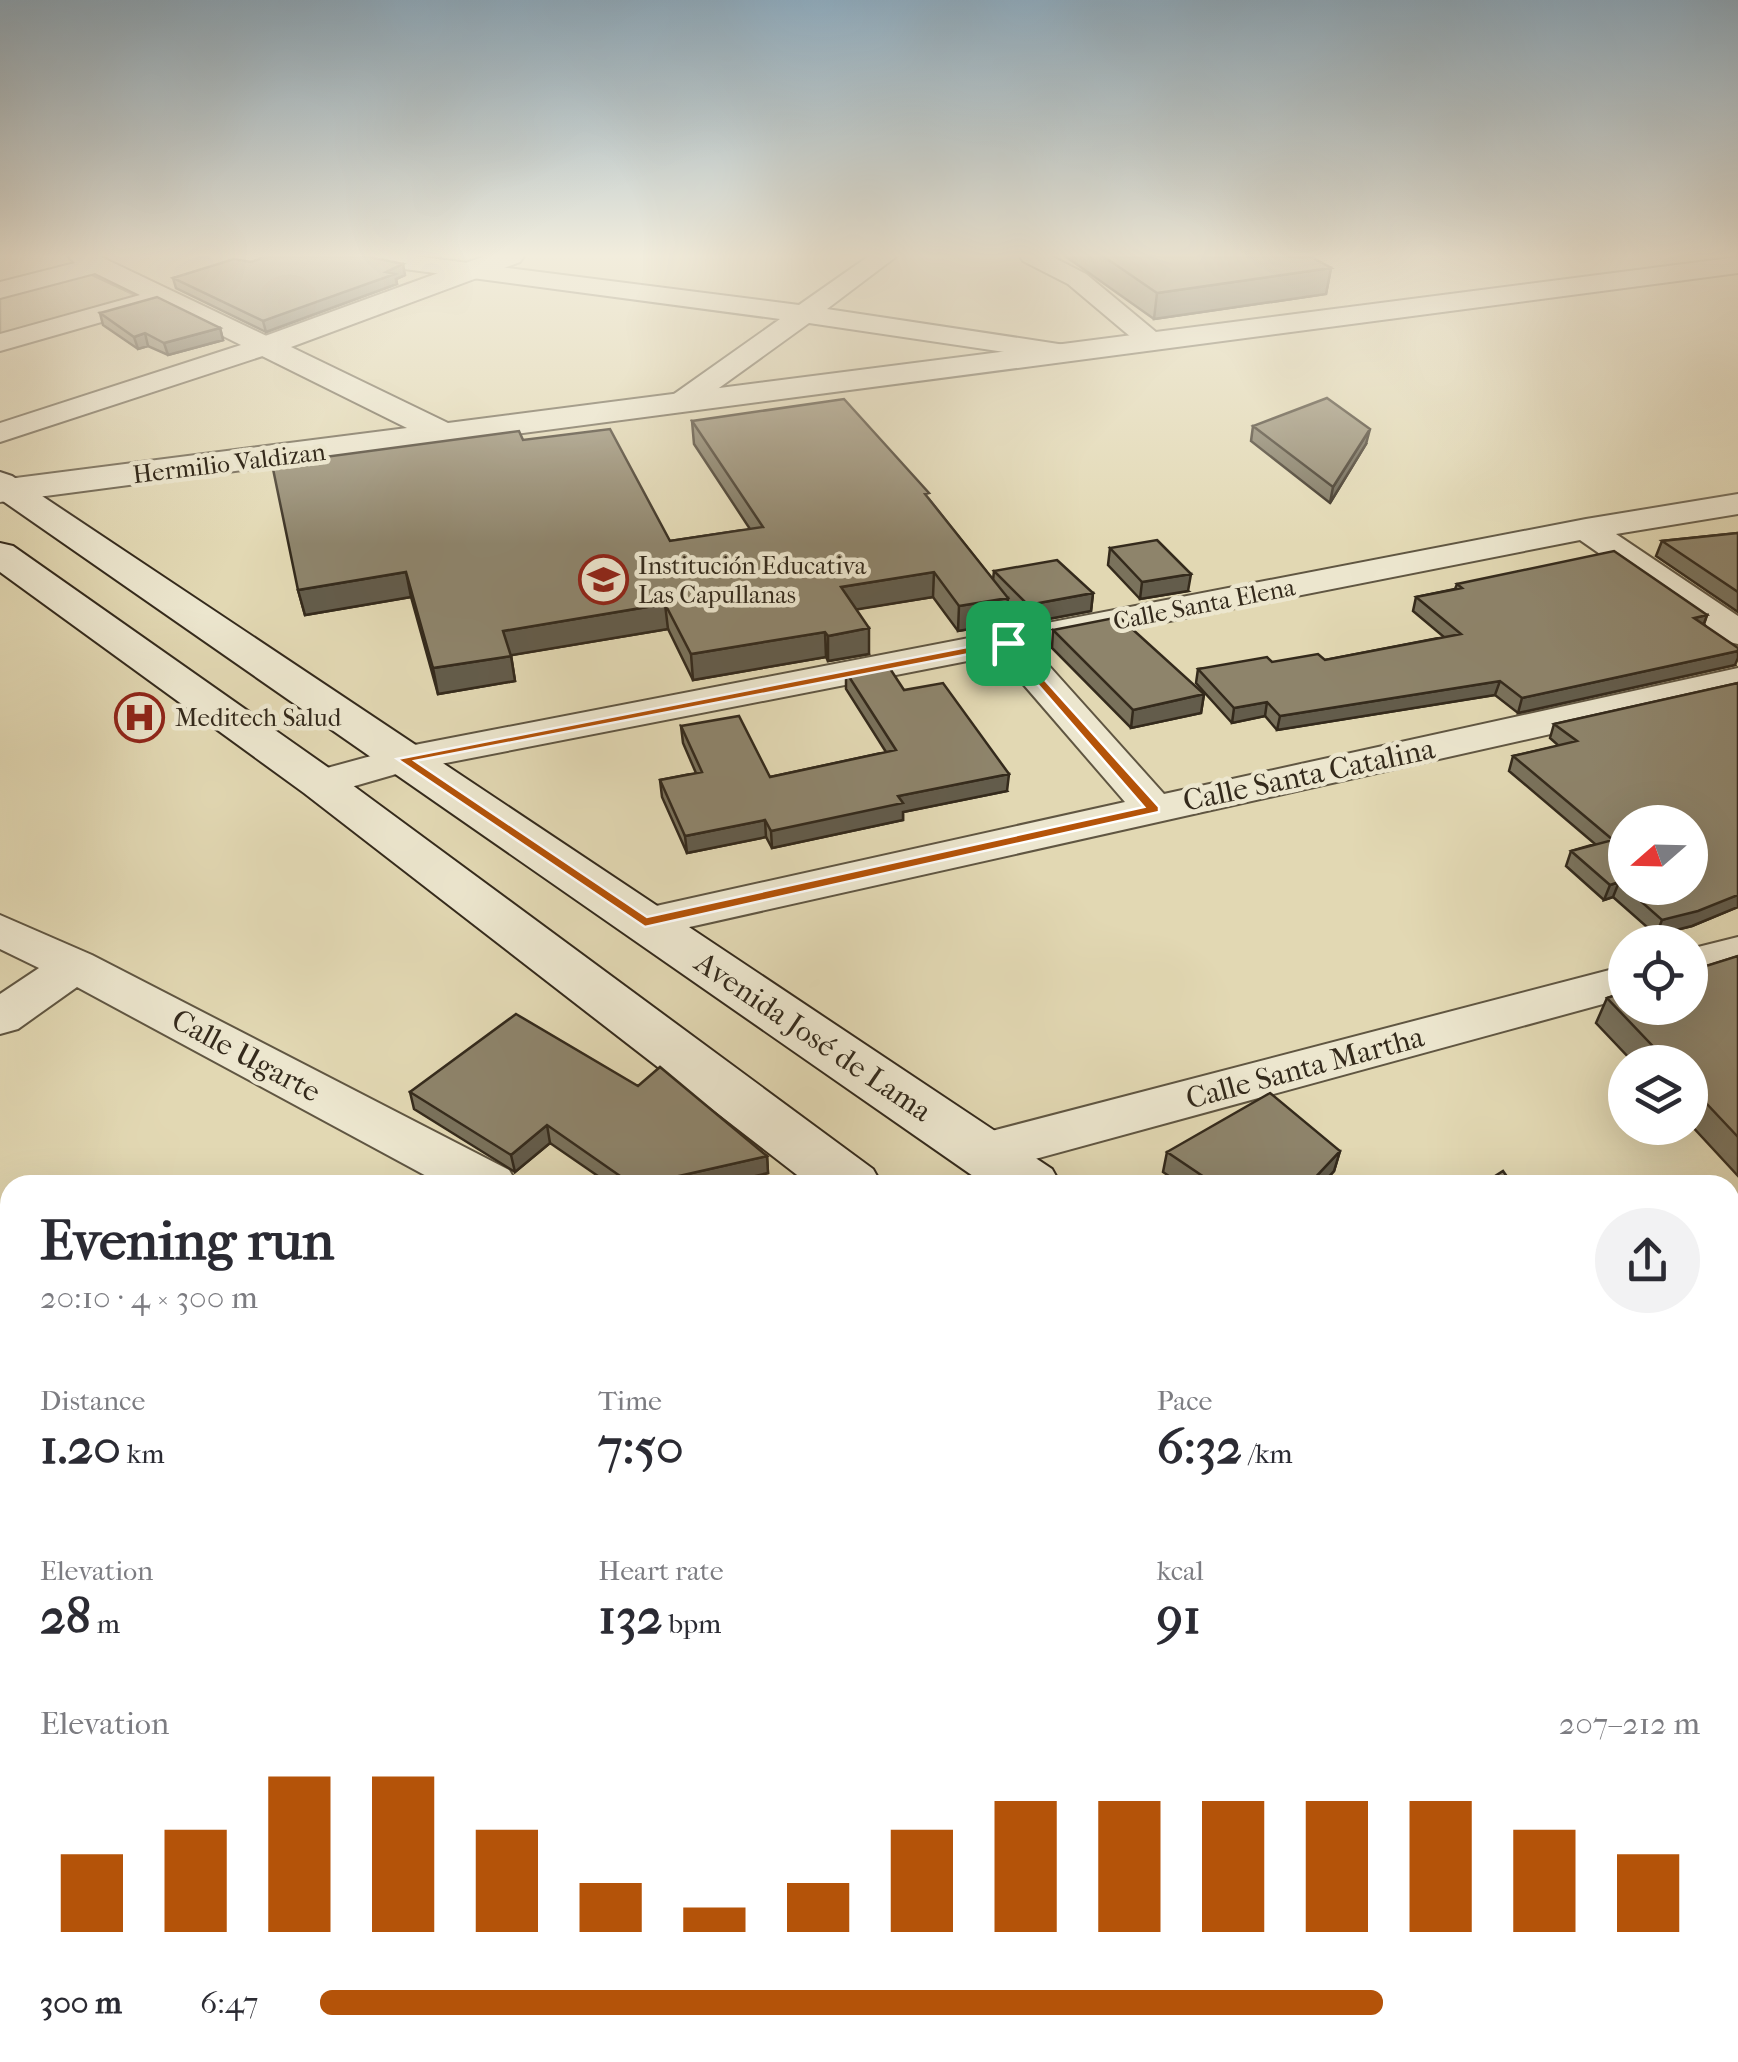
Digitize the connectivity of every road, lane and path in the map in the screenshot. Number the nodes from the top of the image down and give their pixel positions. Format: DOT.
graph roads {
  1 [pos="246,352"];
  2 [pos="278,352"];
  3 [pos="750,352"];
  4 [pos="1054,352"];
  5 [pos="1079,352"];
  6 [pos="1066,354"];
  7 [pos="677,404"];
  8 [pos="0,433"];
  9 [pos="446,435"];
  10 [pos="4,488"];
  11 [pos="1738,504"];
  12 [pos="1586,529"];
  13 [pos="0,554"];
  14 [pos="1738,633"];
  15 [pos="1008,643"];
  16 [pos="1738,680"];
  17 [pos="404,759"];
  18 [pos="320,784"];
  19 [pos="1154,810"];
  20 [pos="645,922"];
  21 [pos="0,930"];
  22 [pos="1738,952"];
  23 [pos="1708,960"];
  24 [pos="75,966"];
  25 [pos="1608,987"];
  26 [pos="0,1017"];
  27 [pos="984,1154"];
  28 [pos="471,1175"];
  29 [pos="839,1175"];
  30 [pos="1016,1175"];
  1 -- 8 [label="street"];
  2 -- 9 [label="street"];
  3 -- 7 [label="street"];
  4 -- 6 [label="street"];
  5 -- 6 [label="street, Hermilio Valdizan"];
  6 -- 7 [label="street, Hermilio Valdizan"];
  7 -- 9 [label="street, Hermilio Valdizan"];
  9 -- 10 [label="street, Hermilio Valdizan"];
  10 -- 17 [label="street, Avenida José de Lama"];
  11 -- 12 [label="street, Calle Santa Elena"];
  12 -- 14 [label="street"];
  12 -- 15 [label="street, Calle Santa Elena"];
  13 -- 18 [label="street"];
  15 -- 17 [label="street, Calle Santa Elena"];
  15 -- 19 [label="street"];
  16 -- 19 [label="street, Calle Santa Catalina"];
  17 -- 18 [label="street, Calle Santa Elena"];
  17 -- 20 [label="street, Avenida José de Lama"];
  18 -- 29 [label="street"];
  19 -- 20 [label="street, Calle Santa Catalina"];
  20 -- 27 [label="street, Avenida José de Lama"];
  21 -- 24 [label="street, Calle Ugarte"];
  22 -- 23 [label="street"];
  24 -- 26 [label="street"];
  24 -- 28 [label="street, Calle Ugarte"];
  25 -- 27 [label="street, Calle Santa Martha"];
  27 -- 30 [label="street, Avenida José de Lama"];
}
